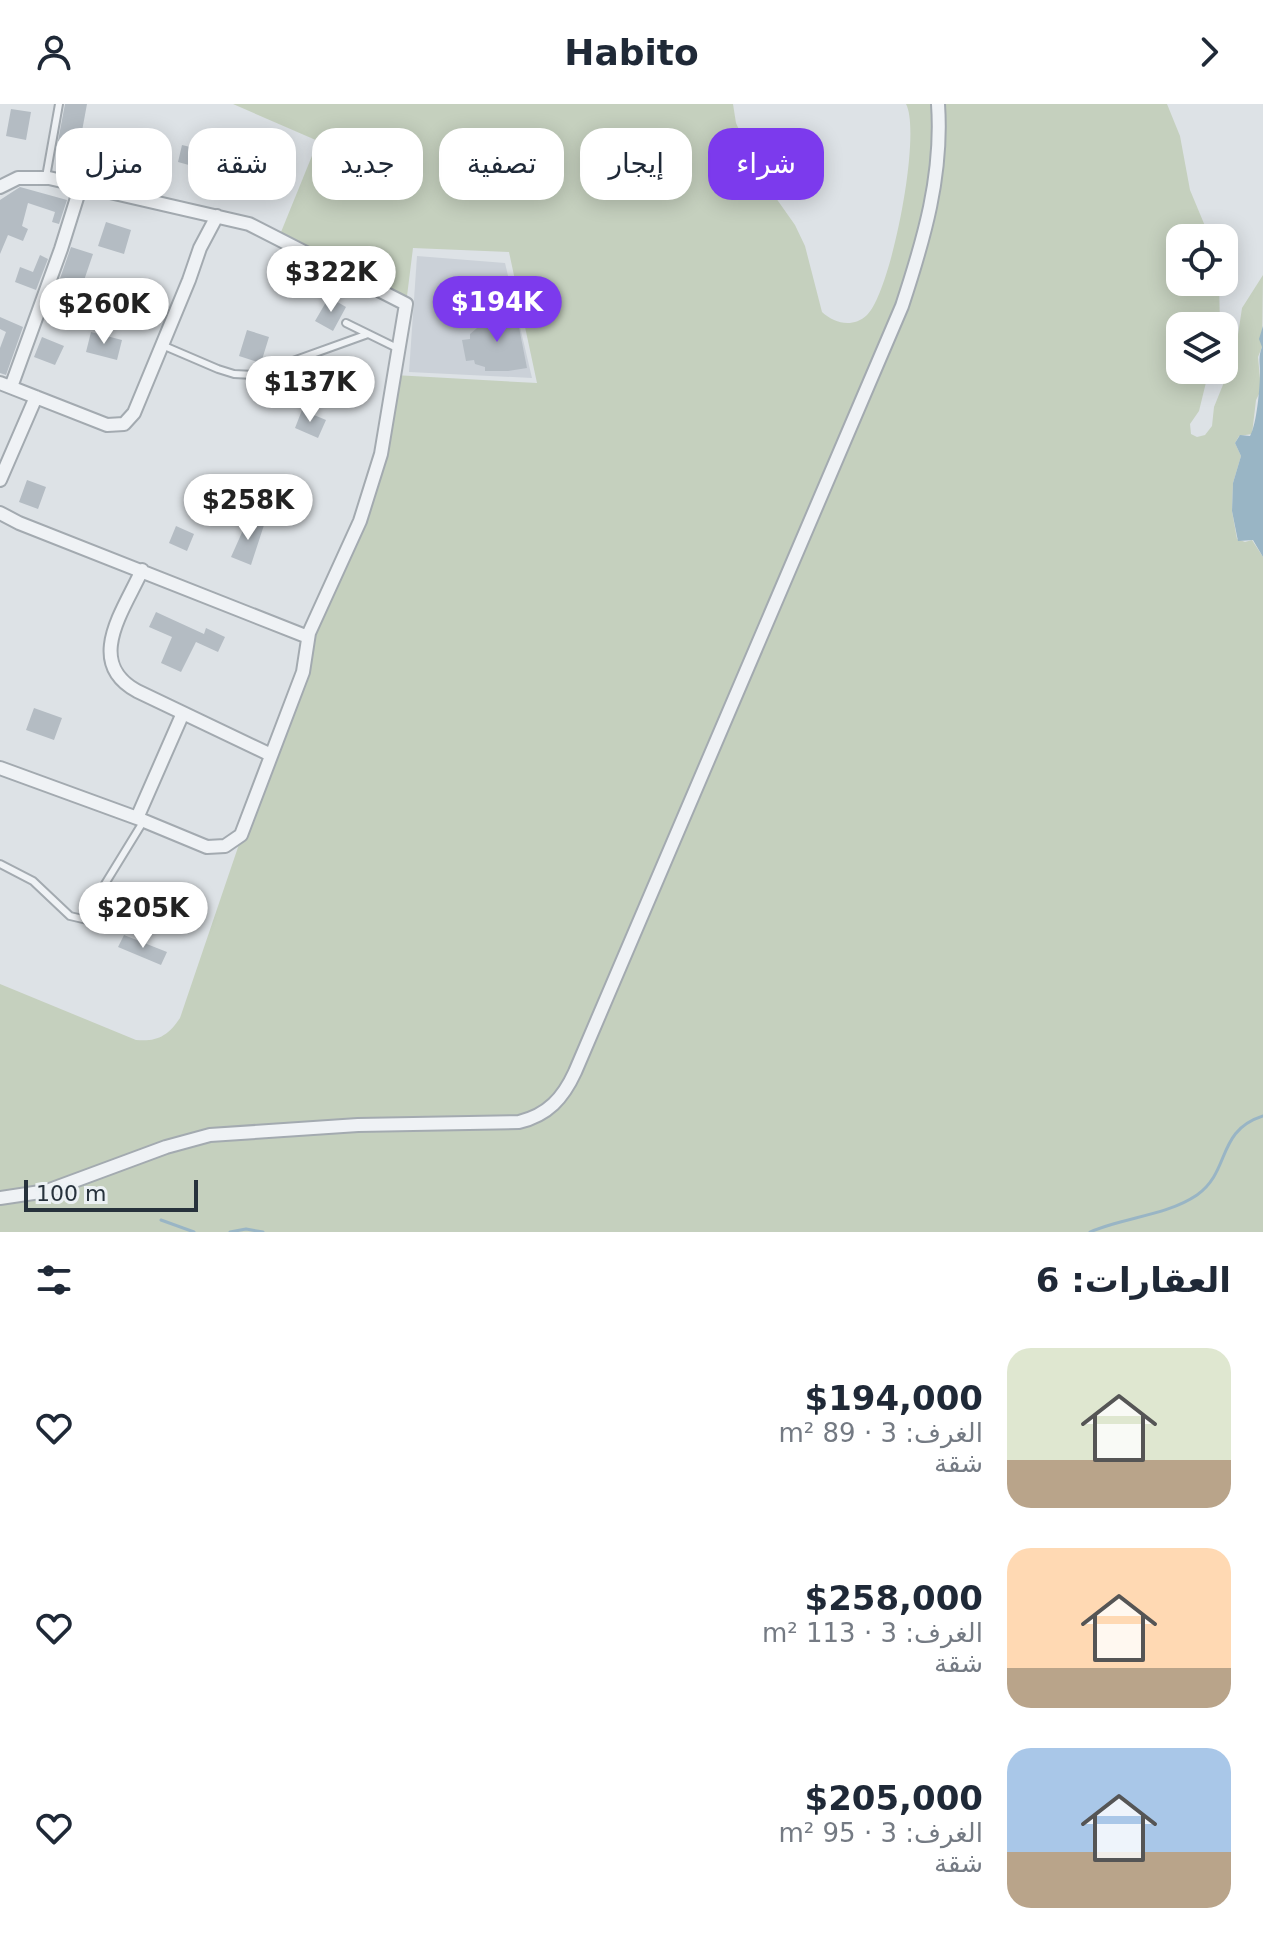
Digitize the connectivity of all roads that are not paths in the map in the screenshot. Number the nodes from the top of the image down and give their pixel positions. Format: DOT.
graph roads {
  1 [pos="59,104"];
  2 [pos="938,104"];
  3 [pos="46,177"];
  4 [pos="56,179"];
  5 [pos="0,187"];
  6 [pos="76,200"];
  7 [pos="147,200"];
  8 [pos="217,216"];
  9 [pos="346,323"];
  10 [pos="368,334"];
  11 [pos="162,345"];
  12 [pos="399,349"];
  13 [pos="6,385"];
  14 [pos="36,397"];
  15 [pos="0,480"];
  16 [pos="0,513"];
  17 [pos="142,570"];
  18 [pos="308,637"];
  19 [pos="183,713"];
  20 [pos="271,755"];
  21 [pos="0,768"];
  22 [pos="140,819"];
  23 [pos="0,864"];
  24 [pos="0,1198"];
  1 -- 3 [label="lane"];
  2 -- 24 [label="street"];
  3 -- 4 [label="street"];
  3 -- 5 [label="street"];
  6 -- 13 [label="street"];
  7 -- 8 [label="street"];
  8 -- 11 [label="street"];
  8 -- 12 [label="street"];
  9 -- 10 [label="lane"];
  10 -- 11 [label="lane"];
  10 -- 12 [label="lane"];
  11 -- 14 [label="street"];
  12 -- 18 [label="street"];
  13 -- 14 [label="street"];
  14 -- 15 [label="street"];
  16 -- 17 [label="street"];
  17 -- 18 [label="street"];
  17 -- 19 [label="street"];
  18 -- 20 [label="street"];
  19 -- 20 [label="street"];
  19 -- 22 [label="street"];
  20 -- 22 [label="street"];
  21 -- 22 [label="street"];
  22 -- 23 [label="lane"];
}
